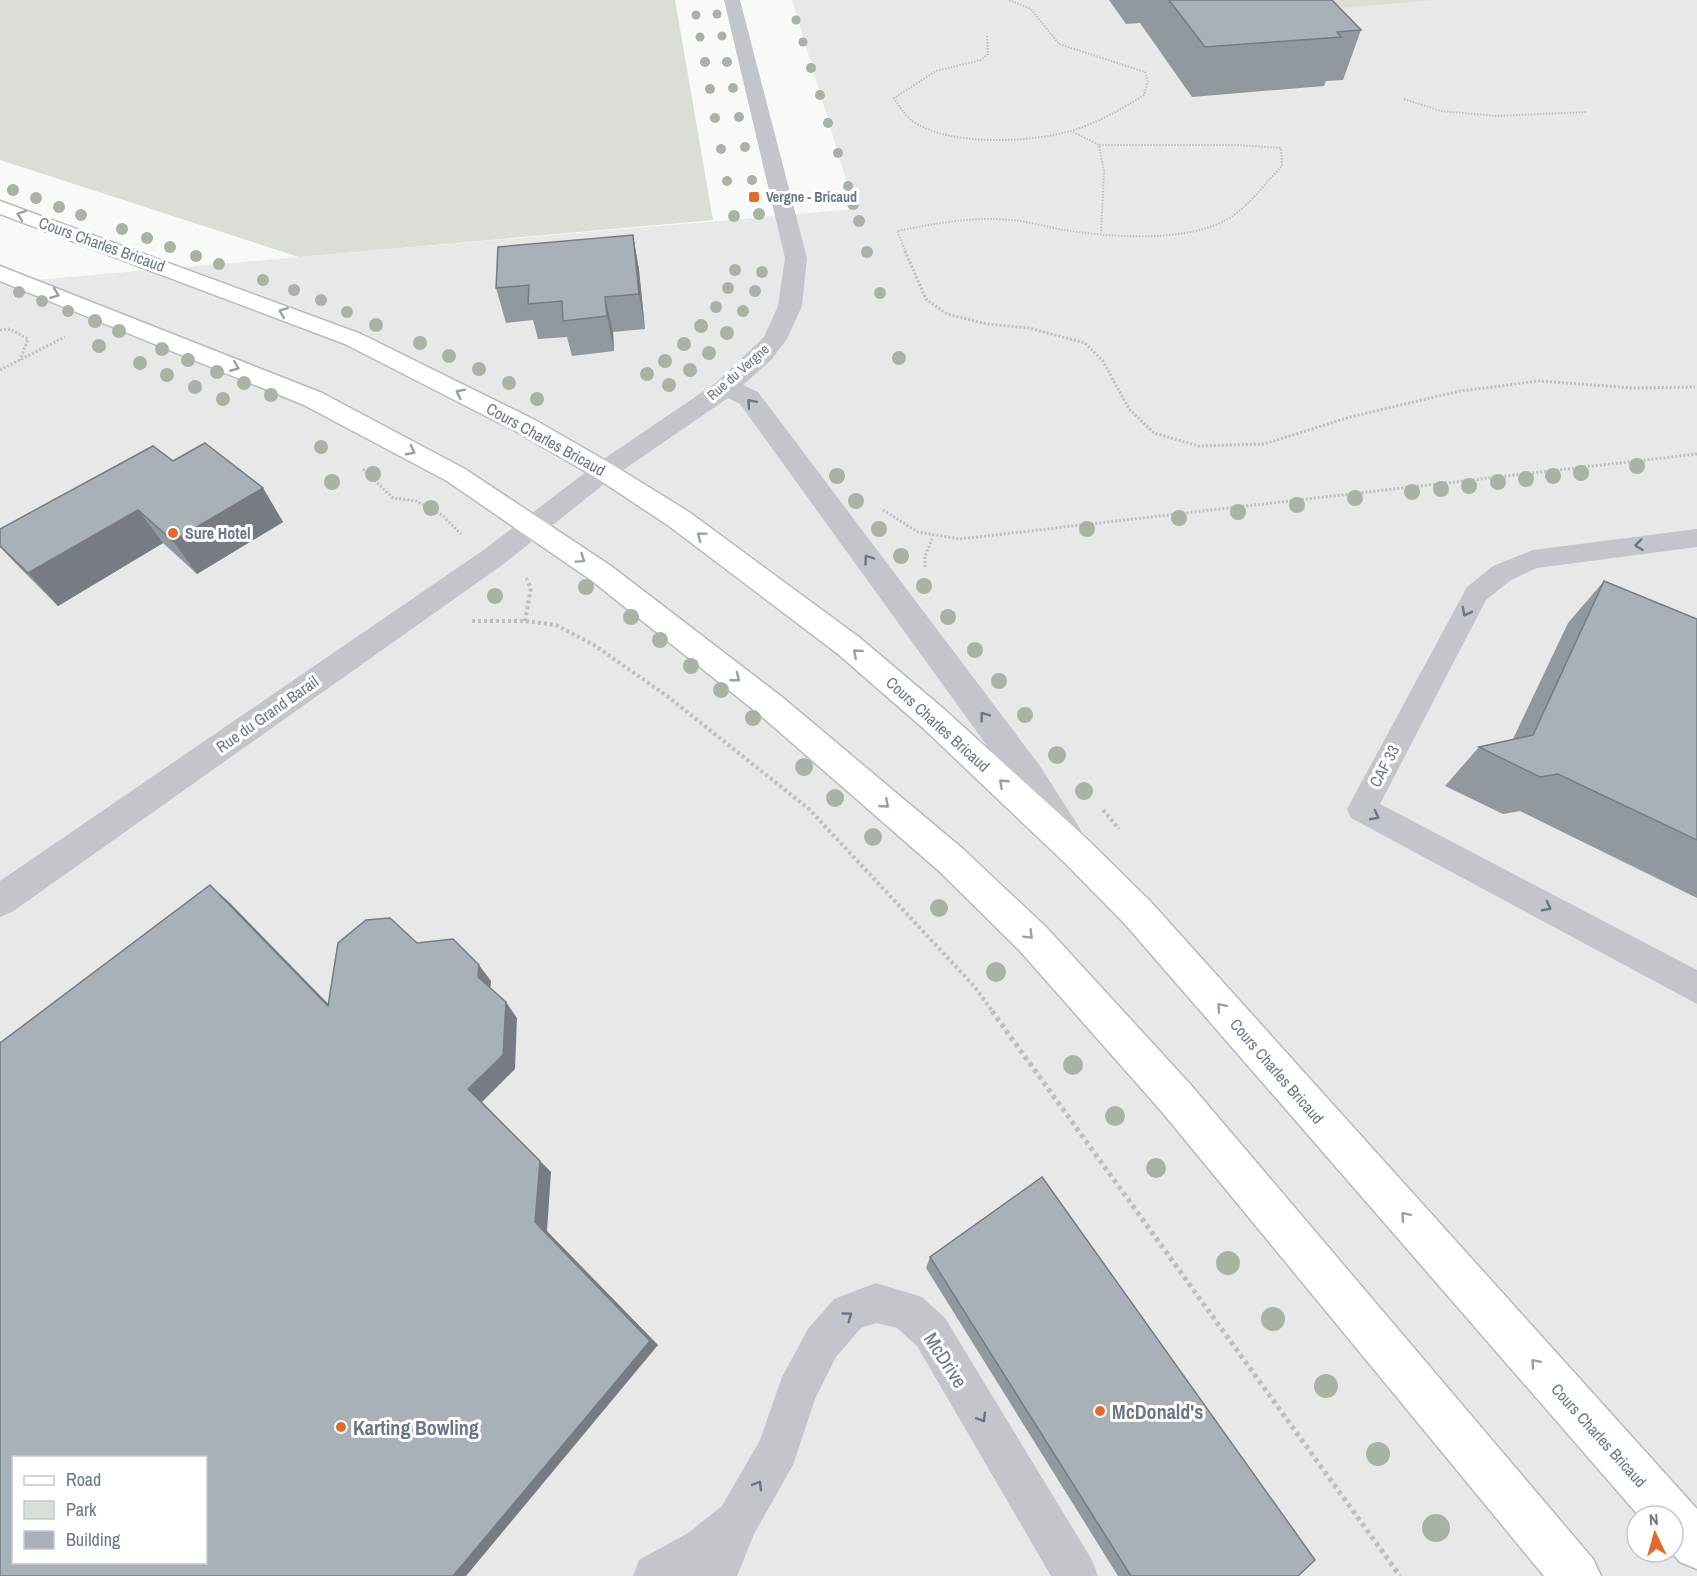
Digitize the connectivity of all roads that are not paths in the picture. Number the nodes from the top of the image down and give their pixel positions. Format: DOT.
graph roads {
  1 [pos="732,0"];
  2 [pos="0,207"];
  3 [pos="0,273"];
  4 [pos="726,387"];
  5 [pos="604,471"];
  6 [pos="533,526"];
  7 [pos="1697,538"];
  8 [pos="1077,851"];
  9 [pos="0,901"];
  10 [pos="1697,988"];
  11 [pos="1661,1504"];
  12 [pos="738,1520"];
  13 [pos="1685,1532"];
  14 [pos="1697,1545"];
  15 [pos="655,1576"];
  16 [pos="715,1576"];
  17 [pos="1076,1576"];
  18 [pos="1576,1576"];
  1 -- 4 [label="street, Rue du Vergne"];
  5 -- 2 [label="main road, Cours Charles Bricaud, one-way"];
  3 -- 6 [label="main road, one-way"];
  4 -- 5 [label="street, Rue du Vergne"];
  8 -- 4 [label="street, one-way"];
  5 -- 6 [label="street, Rue du Vergne"];
  8 -- 5 [label="main road, Cours Charles Bricaud, one-way"];
  6 -- 9 [label="street, Rue du Grand Barail"];
  6 -- 18 [label="main road, one-way"];
  7 -- 10 [label="lane, CAF 33, one-way"];
  11 -- 8 [label="main road, Cours Charles Bricaud, one-way"];
  12 -- 15 [label="lane, McDrive"];
  12 -- 16 [label="lane, McDrive"];
  12 -- 17 [label="lane, McDrive, one-way"];
  13 -- 14 [label="main road, Cours Charles Bricaud"];
}
